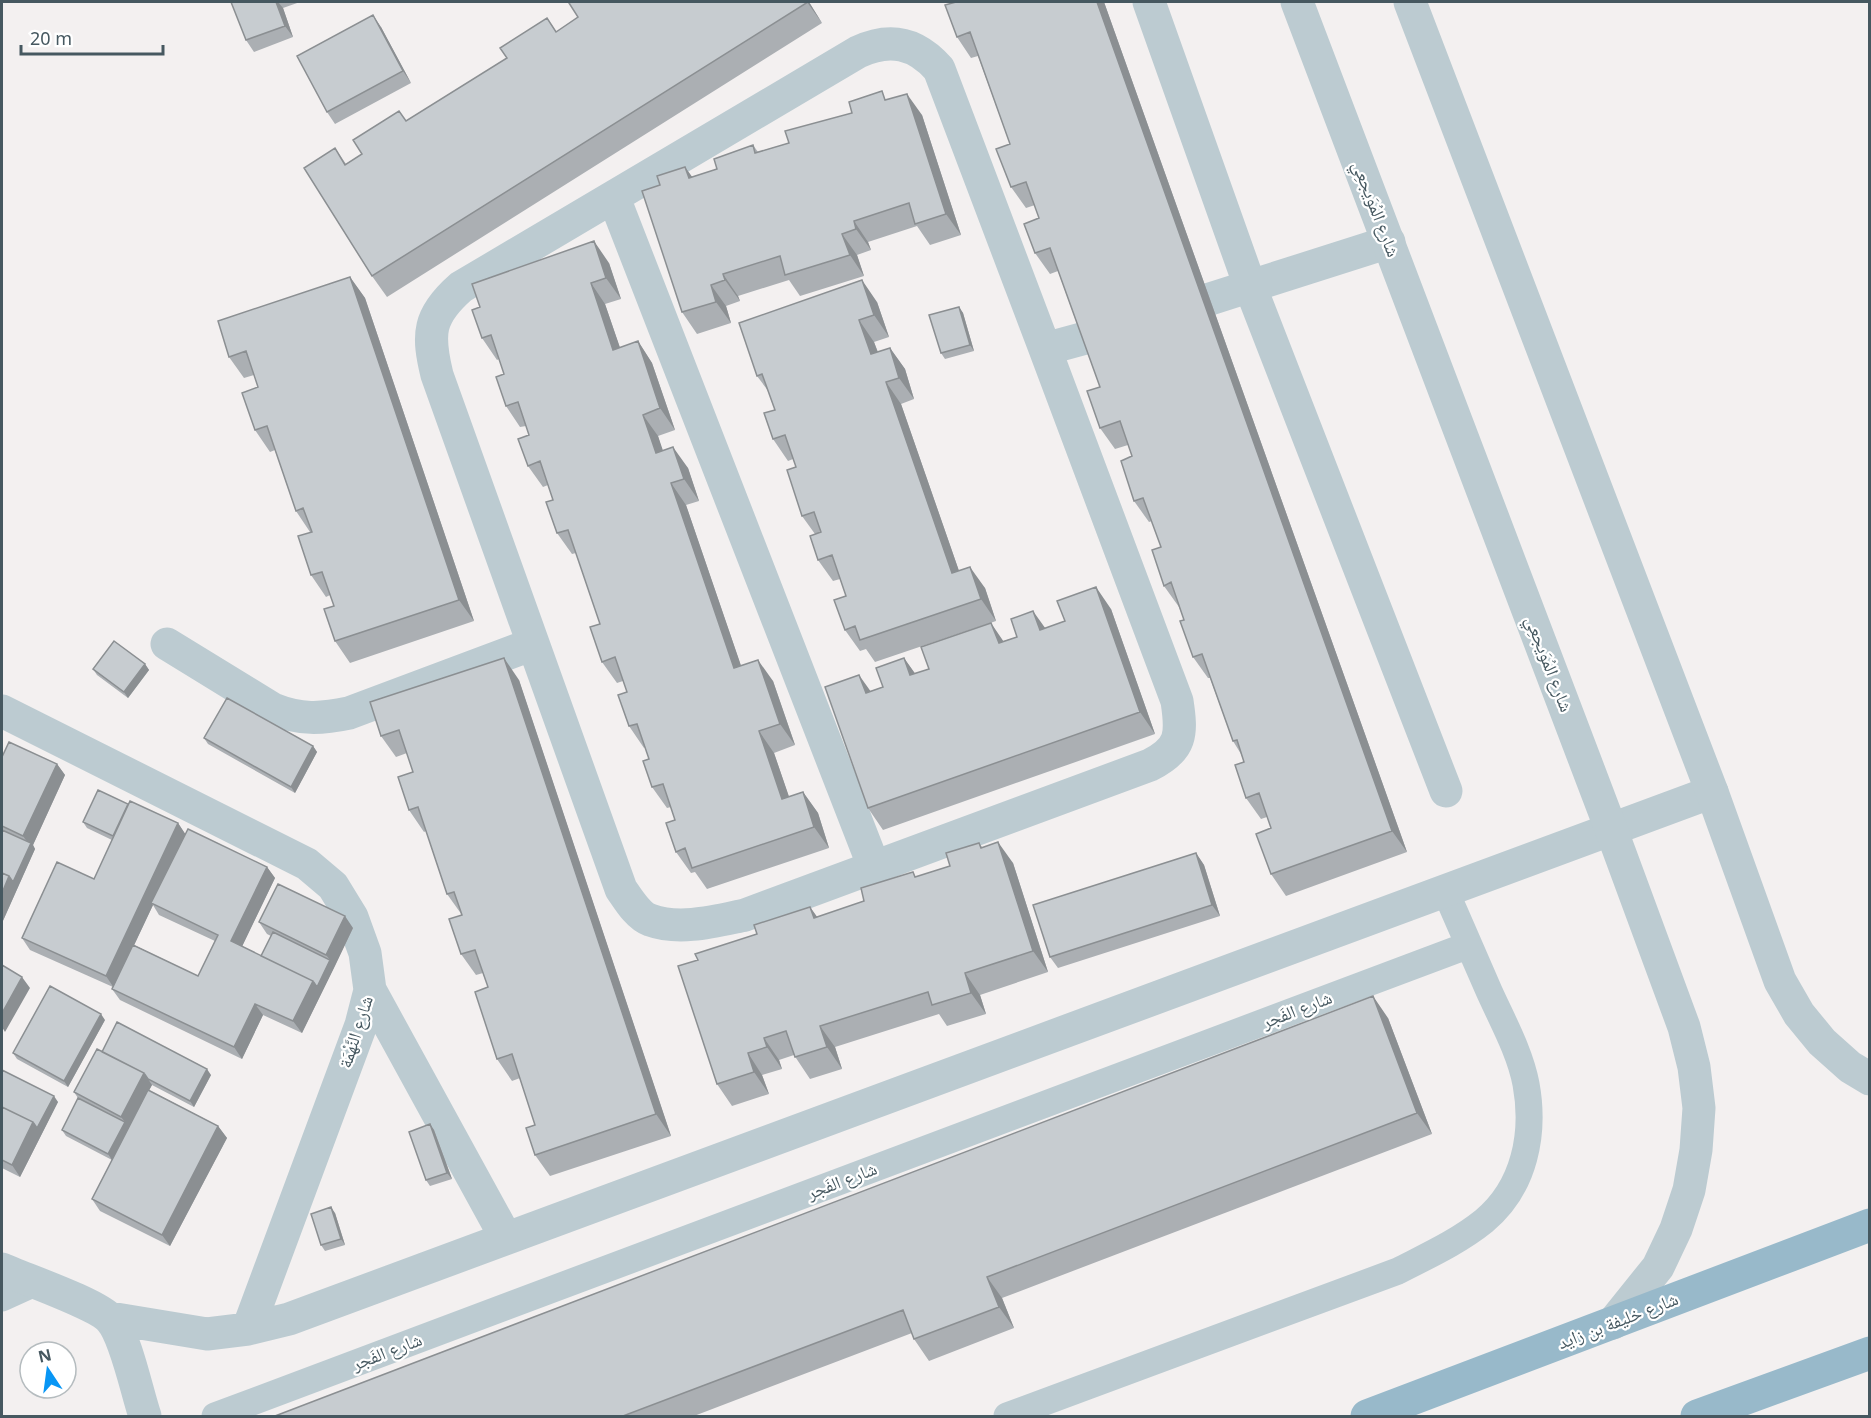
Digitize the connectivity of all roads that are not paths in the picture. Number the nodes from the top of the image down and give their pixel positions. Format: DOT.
graph roads {
  1 [pos="1149,2"];
  2 [pos="1297,2"];
  3 [pos="1410,2"];
  4 [pos="614,198"];
  5 [pos="1389,242"];
  6 [pos="1250,286"];
  7 [pos="1210,299"];
  8 [pos="1089,337"];
  9 [pos="1045,349"];
  10 [pos="167,644"];
  11 [pos="533,644"];
  12 [pos="2,711"];
  13 [pos="1446,791"];
  14 [pos="1712,792"];
  15 [pos="1611,829"];
  16 [pos="874,867"];
  17 [pos="1446,890"];
  18 [pos="1469,945"];
  19 [pos="370,990"];
  20 [pos="1869,1079"];
  21 [pos="1869,1225"];
  22 [pos="506,1238"];
  23 [pos="2,1269"];
  24 [pos="35,1283"];
  25 [pos="2,1298"];
  26 [pos="110,1318"];
  27 [pos="1613,1323"];
  28 [pos="248,1329"];
  29 [pos="1869,1353"];
  30 [pos="145,1416"];
  31 [pos="215,1416"];
  32 [pos="1007,1416"];
  33 [pos="1366,1416"];
  34 [pos="1698,1416"];
  1 -- 6 [label="street"];
  2 -- 5 [label="street, شارع المُوَيجعِي"];
  3 -- 14 [label="street"];
  4 -- 9 [label="street"];
  4 -- 11 [label="street"];
  4 -- 16 [label="street"];
  5 -- 6 [label="street"];
  5 -- 15 [label="street, شارع المُوَيجعِي"];
  6 -- 7 [label="street"];
  6 -- 13 [label="street"];
  8 -- 9 [label="street"];
  9 -- 16 [label="street"];
  10 -- 11 [label="street"];
  11 -- 16 [label="street"];
  12 -- 19 [label="street, شارع النَّهْمَة"];
  14 -- 15 [label="street"];
  14 -- 20 [label="street"];
  15 -- 17 [label="street"];
  15 -- 27 [label="street, شارع المُوَيجعِي"];
  17 -- 18 [label="lane"];
  17 -- 22 [label="street"];
  18 -- 31 [label="lane, شارع الفَجر"];
  18 -- 32 [label="lane"];
  19 -- 22 [label="street"];
  19 -- 28 [label="street, شارع النَّهْمَة"];
  21 -- 27 [label="highway, شارع خليفة بن زايد"];
  22 -- 28 [label="street"];
  23 -- 24 [label="street"];
  24 -- 25 [label="lane"];
  24 -- 26 [label="street"];
  26 -- 28 [label="street"];
  26 -- 30 [label="street"];
  27 -- 33 [label="highway, شارع خليفة بن زايد"];
  29 -- 34 [label="highway"];
}
